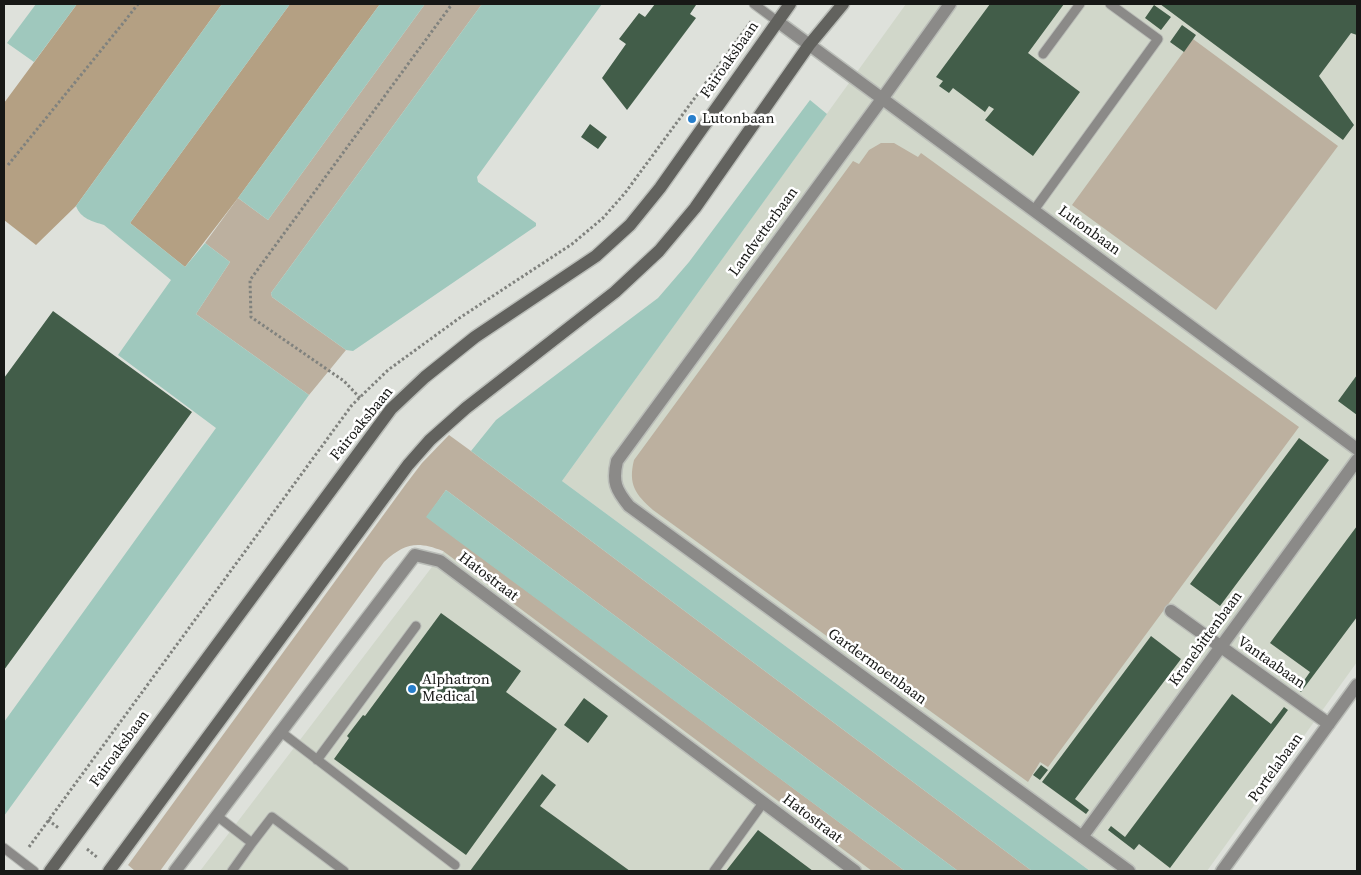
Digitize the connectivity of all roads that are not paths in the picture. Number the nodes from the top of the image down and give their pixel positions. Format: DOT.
graph roads {
  1 [pos="754,4"];
  2 [pos="790,4"];
  3 [pos="843,4"];
  4 [pos="950,4"];
  5 [pos="1080,4"];
  6 [pos="1110,4"];
  7 [pos="777,21"];
  8 [pos="810,45"];
  9 [pos="1043,54"];
  10 [pos="882,99"];
  11 [pos="1034,210"];
  12 [pos="1357,449"];
  13 [pos="1357,460"];
  14 [pos="614,483"];
  15 [pos="1171,611"];
  16 [pos="416,626"];
  17 [pos="1221,647"];
  18 [pos="1357,685"];
  19 [pos="1329,724"];
  20 [pos="281,732"];
  21 [pos="317,760"];
  22 [pos="763,803"];
  23 [pos="217,816"];
  24 [pos="1082,837"];
  25 [pos="252,843"];
  26 [pos="4,848"];
  27 [pos="455,865"];
  28 [pos="34,871"];
  29 [pos="50,871"];
  30 [pos="109,871"];
  31 [pos="175,871"];
  32 [pos="232,871"];
  33 [pos="344,871"];
  34 [pos="714,871"];
  35 [pos="854,871"];
  36 [pos="1128,871"];
  37 [pos="1222,871"];
  1 -- 7 [label="lane"];
  2 -- 7 [label="main road, Fairoaksbaan"];
  3 -- 8 [label="main road"];
  4 -- 10 [label="street, Landvetterbaan"];
  5 -- 9 [label="lane"];
  6 -- 11 [label="lane"];
  7 -- 8 [label="street, Lutonbaan"];
  7 -- 29 [label="main road, Fairoaksbaan"];
  8 -- 10 [label="street, Lutonbaan"];
  8 -- 30 [label="main road"];
  10 -- 11 [label="street, Lutonbaan"];
  10 -- 14 [label="street, Landvetterbaan"];
  11 -- 12 [label="street, Lutonbaan"];
  13 -- 17 [label="street, Kranebittenbaan"];
  14 -- 24 [label="street, Gardermoenbaan"];
  15 -- 17 [label="street, Vantaabaan"];
  16 -- 21 [label="lane"];
  17 -- 19 [label="street, Vantaabaan"];
  17 -- 24 [label="street, Kranebittenbaan"];
  18 -- 19 [label="street, Portelabaan"];
  19 -- 37 [label="street, Portelabaan"];
  20 -- 21 [label="lane"];
  20 -- 22 [label="street, Hatostraat"];
  20 -- 23 [label="street, Hatostraat"];
  21 -- 27 [label="lane"];
  22 -- 34 [label="lane"];
  22 -- 35 [label="street, Hatostraat"];
  23 -- 25 [label="lane"];
  23 -- 31 [label="street, Hatostraat"];
  24 -- 36 [label="street, Gardermoenbaan"];
  25 -- 32 [label="lane"];
  25 -- 33 [label="lane"];
  26 -- 28 [label="lane"];
}
